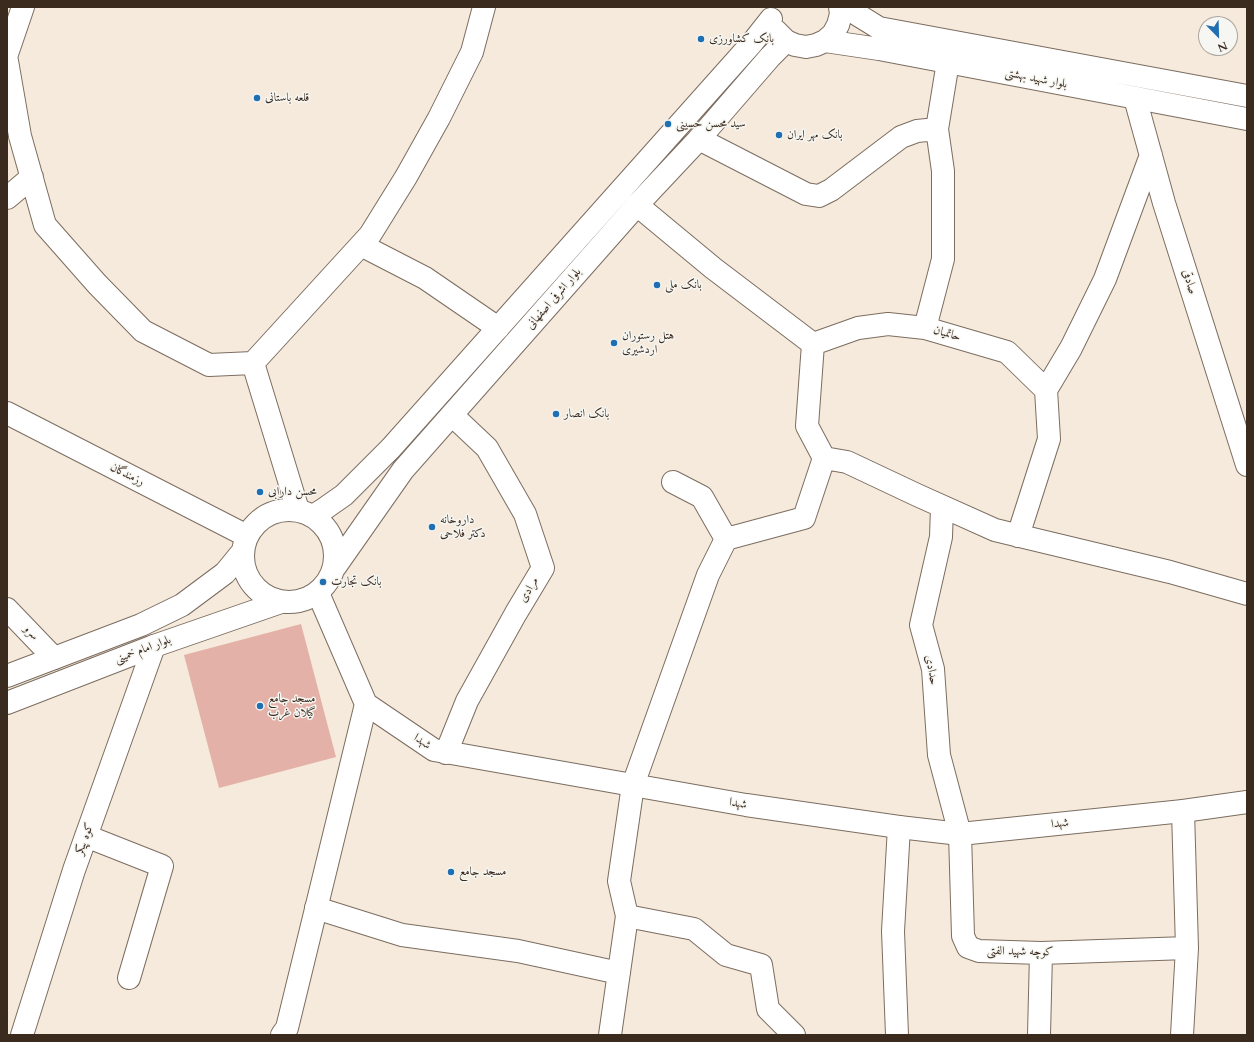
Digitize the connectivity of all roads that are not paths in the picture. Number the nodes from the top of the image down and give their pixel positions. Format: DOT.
graph roads {
  1 [pos="23,7"];
  2 [pos="484,7"];
  3 [pos="840,7"];
  4 [pos="845,7"];
  5 [pos="770,13"];
  6 [pos="786,41"];
  7 [pos="825,41"];
  8 [pos="7,54"];
  9 [pos="948,62"];
  10 [pos="8,74"];
  11 [pos="1247,96"];
  12 [pos="1135,98"];
  13 [pos="1247,119"];
  14 [pos="937,128"];
  15 [pos="699,140"];
  16 [pos="1151,155"];
  17 [pos="32,177"];
  18 [pos="7,198"];
  19 [pos="638,205"];
  20 [pos="362,245"];
  21 [pos="498,328"];
  22 [pos="925,328"];
  23 [pos="813,344"];
  24 [pos="253,363"];
  25 [pos="1046,390"];
  26 [pos="7,413"];
  27 [pos="452,415"];
  28 [pos="824,458"];
  29 [pos="1247,465"];
  30 [pos="673,482"];
  31 [pos="942,507"];
  32 [pos="305,513"];
  33 [pos="1018,536"];
  34 [pos="726,539"];
  35 [pos="245,544"];
  36 [pos="335,567"];
  37 [pos="318,593"];
  38 [pos="1247,594"];
  39 [pos="281,602"];
  40 [pos="7,609"];
  41 [pos="154,646"];
  42 [pos="54,658"];
  43 [pos="7,676"];
  44 [pos="7,703"];
  45 [pos="366,704"];
  46 [pos="446,753"];
  47 [pos="633,785"];
  48 [pos="1247,802"];
  49 [pos="1183,811"];
  50 [pos="899,827"];
  51 [pos="960,834"];
  52 [pos="86,836"];
  53 [pos="316,908"];
  54 [pos="627,916"];
  55 [pos="1187,948"];
  56 [pos="1041,953"];
  57 [pos="619,973"];
  58 [pos="129,978"];
  59 [pos="22,1035"];
  60 [pos="282,1035"];
  61 [pos="610,1035"];
  62 [pos="794,1035"];
  63 [pos="897,1035"];
  64 [pos="1039,1035"];
  65 [pos="1182,1035"];
  1 -- 8 [label="street"];
  2 -- 20 [label="street"];
  3 -- 7 [label="street"];
  4 -- 11 [label="street, بلوار شهید بهشتی"];
  5 -- 6 [label="street"];
  5 -- 21 [label="street, بلوار اشرفی اصفهانی"];
  6 -- 7 [label="street"];
  6 -- 15 [label="street, بلوار اشرفی اصفهانی"];
  7 -- 9 [label="street, بلوار شهید بهشتی"];
  9 -- 12 [label="street, بلوار شهید بهشتی"];
  9 -- 14 [label="street, حاتمیان"];
  10 -- 17 [label="street"];
  12 -- 13 [label="street, بلوار شهید بهشتی"];
  12 -- 16 [label="street, صادقی"];
  14 -- 15 [label="street"];
  14 -- 22 [label="street, حاتمیان"];
  15 -- 19 [label="street, بلوار اشرفی اصفهانی"];
  16 -- 25 [label="street"];
  16 -- 29 [label="street, صادقی"];
  17 -- 18 [label="street"];
  17 -- 24 [label="street"];
  19 -- 23 [label="street"];
  19 -- 27 [label="street, بلوار اشرفی اصفهانی"];
  20 -- 21 [label="street"];
  20 -- 24 [label="street"];
  21 -- 32 [label="street, بلوار اشرفی اصفهانی"];
  22 -- 23 [label="street"];
  22 -- 25 [label="street, حاتمیان"];
  23 -- 28 [label="street"];
  24 -- 32 [label="street"];
  25 -- 33 [label="street"];
  26 -- 35 [label="street, رزمندگان"];
  27 -- 36 [label="street, بلوار اشرفی اصفهانی"];
  27 -- 46 [label="street, مرادی"];
  28 -- 31 [label="street"];
  28 -- 34 [label="street"];
  30 -- 34 [label="street"];
  31 -- 33 [label="street"];
  31 -- 51 [label="street, حدادی"];
  32 -- 35 [label="street"];
  32 -- 36 [label="street"];
  33 -- 38 [label="street"];
  34 -- 47 [label="street"];
  35 -- 39 [label="street"];
  35 -- 42 [label="street, بلوار امام خمینی"];
  36 -- 37 [label="street"];
  37 -- 39 [label="street"];
  37 -- 45 [label="street"];
  39 -- 41 [label="street, بلوار امام خمینی"];
  40 -- 42 [label="street, سرو"];
  41 -- 44 [label="street, بلوار امام خمینی"];
  41 -- 52 [label="street, کوه پیکر"];
  42 -- 43 [label="street, بلوار امام خمینی"];
  45 -- 46 [label="street, شهدا"];
  45 -- 53 [label="street"];
  46 -- 47 [label="street, شهدا"];
  47 -- 50 [label="street, شهدا"];
  47 -- 54 [label="street"];
  48 -- 49 [label="street, شهدا"];
  49 -- 51 [label="street, شهدا"];
  49 -- 55 [label="street"];
  50 -- 51 [label="street, شهدا"];
  50 -- 63 [label="street"];
  51 -- 56 [label="street, کوچه شهید الفتی"];
  52 -- 58 [label="street"];
  52 -- 59 [label="street, کوه پیکر"];
  53 -- 57 [label="street"];
  53 -- 60 [label="street"];
  54 -- 57 [label="street"];
  54 -- 62 [label="street"];
  55 -- 56 [label="street, کوچه شهید الفتی"];
  55 -- 65 [label="street"];
  56 -- 64 [label="street"];
  57 -- 61 [label="street"];
}
